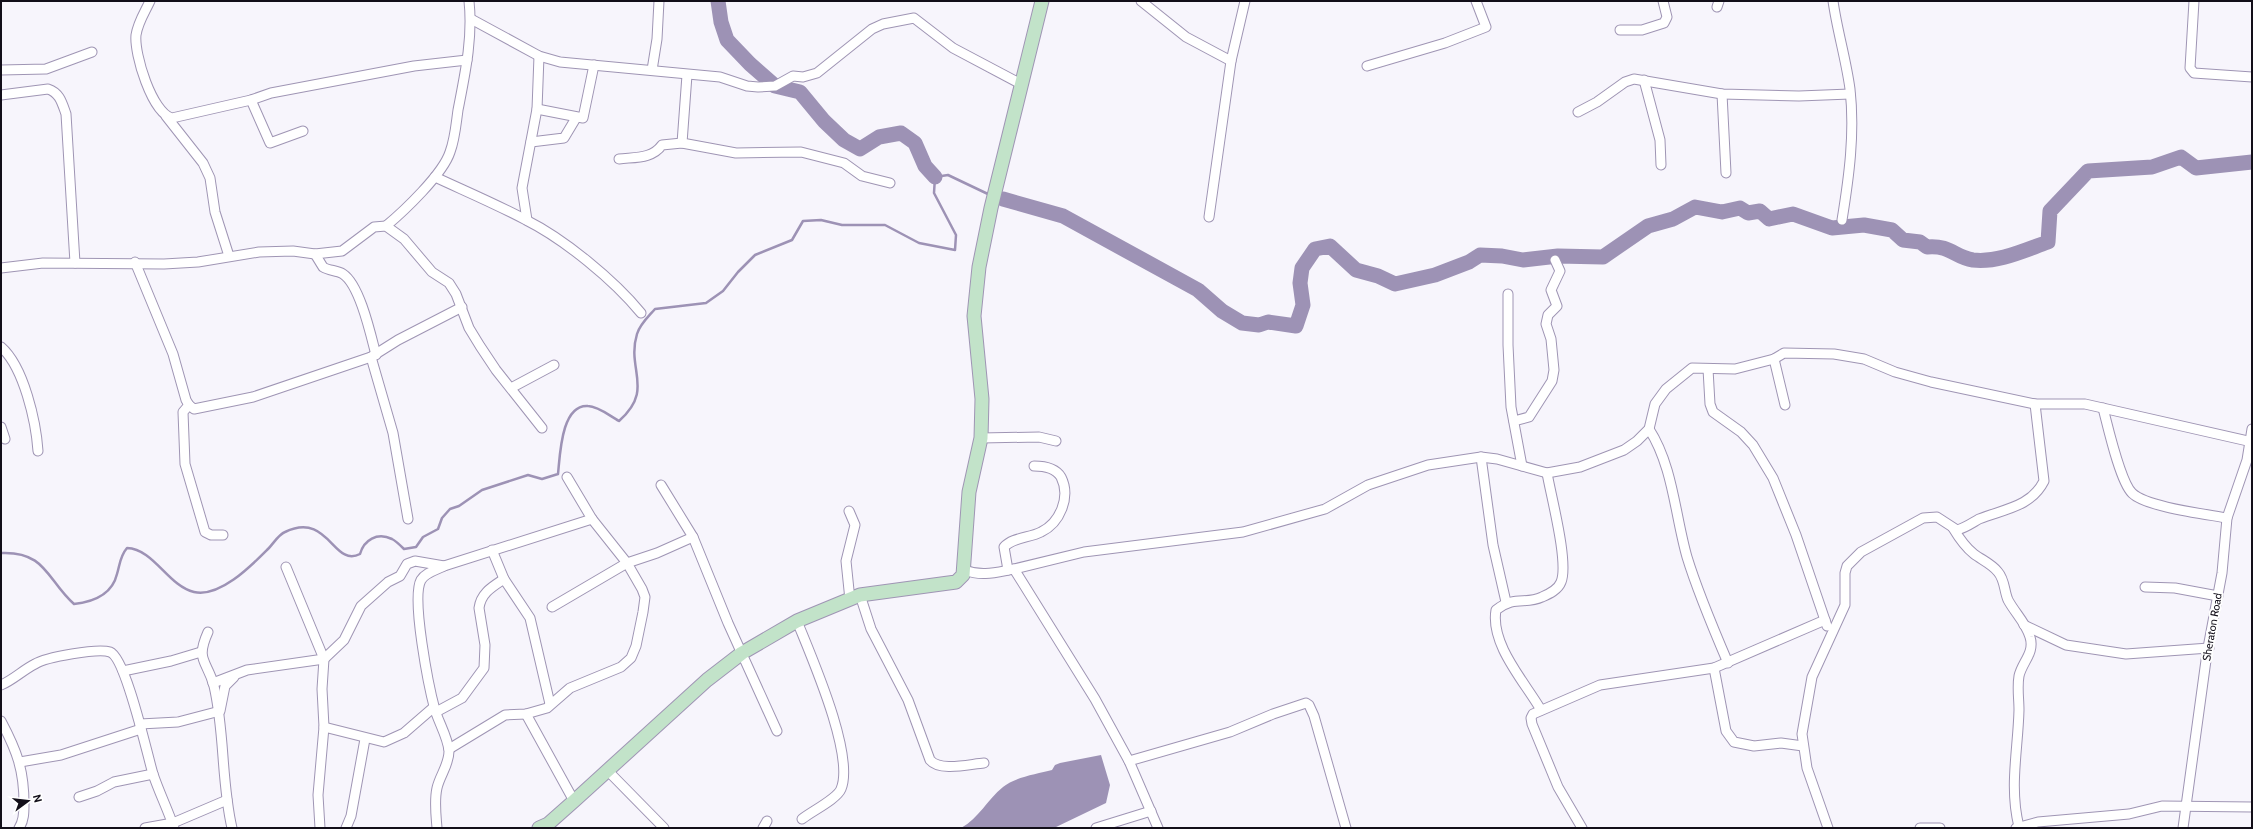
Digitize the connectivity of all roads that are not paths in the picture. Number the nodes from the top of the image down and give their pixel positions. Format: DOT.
graph roads {
  1 [pos="150,1"];
  2 [pos="469,1"];
  3 [pos="659,1"];
  4 [pos="1042,1"];
  5 [pos="1141,1"];
  6 [pos="1245,1"];
  7 [pos="1476,1"];
  8 [pos="1663,1"];
  9 [pos="1834,1"];
  10 [pos="2194,1"];
  11 [pos="471,19"];
  12 [pos="1620,30"];
  13 [pos="92,52"];
  14 [pos="539,56"];
  15 [pos="467,60"];
  16 [pos="1231,61"];
  17 [pos="594,65"];
  18 [pos="1368,66"];
  19 [pos="1,70"];
  20 [pos="652,70"];
  21 [pos="687,75"];
  22 [pos="2252,77"];
  23 [pos="1644,80"];
  24 [pos="1021,84"];
  25 [pos="1722,94"];
  26 [pos="1850,94"];
  27 [pos="1,95"];
  28 [pos="251,100"];
  29 [pos="537,109"];
  30 [pos="1578,112"];
  31 [pos="166,116"];
  32 [pos="576,118"];
  33 [pos="303,131"];
  34 [pos="531,142"];
  35 [pos="682,143"];
  36 [pos="619,159"];
  37 [pos="1662,165"];
  38 [pos="1726,173"];
  39 [pos="435,177"];
  40 [pos="890,183"];
  41 [pos="1209,217"];
  42 [pos="527,220"];
  43 [pos="1842,220"];
  44 [pos="386,226"];
  45 [pos="315,254"];
  46 [pos="229,256"];
  47 [pos="1555,260"];
  48 [pos="135,262"];
  49 [pos="75,263"];
  50 [pos="1,268"];
  51 [pos="1508,294"];
  52 [pos="462,307"];
  53 [pos="641,313"];
  54 [pos="1,347"];
  55 [pos="373,356"];
  56 [pos="1774,360"];
  57 [pos="554,365"];
  58 [pos="1708,369"];
  59 [pos="511,388"];
  60 [pos="2035,404"];
  61 [pos="1785,405"];
  62 [pos="189,406"];
  63 [pos="2103,408"];
  64 [pos="1514,421"];
  65 [pos="1,427"];
  66 [pos="542,428"];
  67 [pos="1649,429"];
  68 [pos="2252,429"];
  69 [pos="981,438"];
  70 [pos="5,439"];
  71 [pos="1056,441"];
  72 [pos="2252,442"];
  73 [pos="38,451"];
  74 [pos="1481,458"];
  75 [pos="1034,466"];
  76 [pos="1522,466"];
  77 [pos="1547,473"];
  78 [pos="567,477"];
  79 [pos="661,485"];
  80 [pos="849,511"];
  81 [pos="2227,518"];
  82 [pos="408,519"];
  83 [pos="592,519"];
  84 [pos="1953,528"];
  85 [pos="223,535"];
  86 [pos="692,537"];
  87 [pos="492,550"];
  88 [pos="627,563"];
  89 [pos="444,566"];
  90 [pos="286,567"];
  91 [pos="1011,569"];
  92 [pos="965,570"];
  93 [pos="504,579"];
  94 [pos="2145,587"];
  95 [pos="2218,596"];
  96 [pos="855,598"];
  97 [pos="1506,602"];
  98 [pos="552,607"];
  99 [pos="1825,620"];
  100 [pos="797,621"];
  101 [pos="2024,624"];
  102 [pos="208,632"];
  103 [pos="1830,634"];
  104 [pos="2209,648"];
  105 [pos="201,652"];
  106 [pos="742,653"];
  107 [pos="324,659"];
  108 [pos="1728,663"];
  109 [pos="1714,668"];
  110 [pos="123,671"];
  111 [pos="237,674"];
  112 [pos="213,683"];
  113 [pos="1,684"];
  114 [pos="550,704"];
  115 [pos="435,709"];
  116 [pos="1541,710"];
  117 [pos="220,711"];
  118 [pos="526,714"];
  119 [pos="1,721"];
  120 [pos="140,726"];
  121 [pos="324,727"];
  122 [pos="777,731"];
  123 [pos="4,735"];
  124 [pos="365,738"];
  125 [pos="1803,746"];
  126 [pos="449,749"];
  127 [pos="1129,760"];
  128 [pos="20,762"];
  129 [pos="984,763"];
  130 [pos="607,770"];
  131 [pos="153,774"];
  132 [pos="79,797"];
  133 [pos="227,800"];
  134 [pos="574,801"];
  135 [pos="2188,806"];
  136 [pos="2252,807"];
  137 [pos="1151,811"];
  138 [pos="802,819"];
  139 [pos="173,825"];
  140 [pos="19,828"];
  141 [pos="145,828"];
  142 [pos="232,828"];
  143 [pos="320,828"];
  144 [pos="346,828"];
  145 [pos="437,828"];
  146 [pos="539,828"];
  147 [pos="664,828"];
  148 [pos="1096,828"];
  149 [pos="1158,828"];
  150 [pos="1346,828"];
  151 [pos="1582,828"];
  152 [pos="1828,828"];
  153 [pos="1920,828"];
  154 [pos="1940,828"];
  155 [pos="2017,828"];
  156 [pos="2183,828"];
  1 -- 31 [label="street"];
  2 -- 11 [label="street"];
  3 -- 20 [label="street"];
  4 -- 24 [label="street"];
  5 -- 16 [label="street"];
  6 -- 16 [label="street"];
  7 -- 18 [label="street"];
  8 -- 12 [label="street"];
  9 -- 26 [label="street"];
  10 -- 22 [label="street"];
  11 -- 14 [label="street"];
  11 -- 15 [label="street"];
  13 -- 19 [label="street"];
  14 -- 17 [label="street"];
  14 -- 29 [label="street"];
  15 -- 28 [label="street"];
  15 -- 39 [label="street"];
  16 -- 41 [label="street"];
  17 -- 20 [label="street"];
  17 -- 32 [label="street"];
  20 -- 21 [label="street"];
  21 -- 24 [label="street"];
  21 -- 35 [label="street"];
  23 -- 25 [label="street"];
  23 -- 30 [label="street"];
  23 -- 37 [label="street"];
  24 -- 69 [label="street"];
  25 -- 26 [label="street"];
  25 -- 38 [label="street"];
  26 -- 43 [label="street"];
  27 -- 49 [label="street"];
  28 -- 31 [label="street"];
  28 -- 33 [label="street"];
  29 -- 32 [label="street"];
  29 -- 34 [label="street"];
  31 -- 46 [label="street"];
  32 -- 34 [label="street"];
  34 -- 42 [label="street"];
  35 -- 36 [label="street"];
  35 -- 40 [label="street"];
  39 -- 42 [label="street"];
  39 -- 44 [label="street"];
  42 -- 53 [label="street"];
  44 -- 45 [label="street"];
  44 -- 52 [label="street"];
  45 -- 46 [label="street"];
  45 -- 55 [label="street"];
  46 -- 48 [label="street"];
  47 -- 64 [label="street"];
  48 -- 49 [label="street"];
  48 -- 62 [label="street"];
  49 -- 50 [label="street"];
  51 -- 64 [label="street"];
  52 -- 55 [label="street"];
  52 -- 59 [label="street"];
  54 -- 73 [label="street"];
  55 -- 62 [label="street"];
  55 -- 82 [label="street"];
  56 -- 58 [label="street"];
  56 -- 60 [label="street"];
  56 -- 61 [label="street"];
  57 -- 59 [label="street"];
  58 -- 67 [label="street"];
  58 -- 99 [label="street"];
  59 -- 66 [label="street"];
  60 -- 63 [label="street"];
  60 -- 84 [label="street"];
  62 -- 85 [label="street"];
  63 -- 72 [label="street"];
  63 -- 81 [label="street"];
  64 -- 76 [label="street"];
  65 -- 70 [label="street"];
  67 -- 77 [label="street"];
  67 -- 108 [label="street"];
  68 -- 72 [label="street, Sheraton Road"];
  69 -- 71 [label="street"];
  69 -- 92 [label="street"];
  72 -- 81 [label="street, Sheraton Road"];
  74 -- 76 [label="street"];
  74 -- 91 [label="street"];
  74 -- 97 [label="street"];
  75 -- 91 [label="street"];
  76 -- 77 [label="street"];
  77 -- 97 [label="street"];
  78 -- 83 [label="street"];
  79 -- 86 [label="street"];
  80 -- 96 [label="street"];
  81 -- 95 [label="street, Sheraton Road"];
  83 -- 87 [label="street"];
  83 -- 88 [label="street"];
  84 -- 101 [label="street"];
  84 -- 103 [label="street"];
  86 -- 88 [label="street"];
  86 -- 106 [label="street"];
  87 -- 89 [label="street"];
  87 -- 93 [label="street"];
  88 -- 98 [label="street"];
  88 -- 114 [label="street"];
  89 -- 107 [label="street"];
  89 -- 115 [label="street"];
  90 -- 107 [label="street"];
  91 -- 92 [label="street"];
  91 -- 127 [label="street"];
  92 -- 96 [label="street"];
  93 -- 114 [label="street"];
  93 -- 115 [label="street"];
  94 -- 95 [label="street"];
  95 -- 104 [label="street, Sheraton Road"];
  96 -- 100 [label="street"];
  96 -- 129 [label="street"];
  97 -- 116 [label="street"];
  99 -- 103 [label="street"];
  99 -- 108 [label="street"];
  100 -- 106 [label="street"];
  100 -- 138 [label="street"];
  101 -- 104 [label="street"];
  101 -- 155 [label="street"];
  102 -- 105 [label="street"];
  103 -- 125 [label="street"];
  104 -- 135 [label="street, Sheraton Road"];
  105 -- 110 [label="street"];
  105 -- 112 [label="street"];
  106 -- 122 [label="street"];
  106 -- 130 [label="street"];
  107 -- 111 [label="street"];
  107 -- 121 [label="street"];
  108 -- 109 [label="street"];
  109 -- 116 [label="street"];
  109 -- 125 [label="street"];
  110 -- 113 [label="street"];
  110 -- 120 [label="street"];
  111 -- 112 [label="street"];
  111 -- 117 [label="street"];
  112 -- 117 [label="street"];
  114 -- 118 [label="street"];
  115 -- 124 [label="street"];
  115 -- 126 [label="street"];
  116 -- 151 [label="street"];
  117 -- 120 [label="street"];
  117 -- 133 [label="street"];
  118 -- 126 [label="street"];
  118 -- 134 [label="street"];
  119 -- 123 [label="street"];
  120 -- 128 [label="street"];
  120 -- 131 [label="street"];
  121 -- 124 [label="street"];
  121 -- 143 [label="street"];
  123 -- 128 [label="street"];
  124 -- 144 [label="street"];
  125 -- 152 [label="street"];
  126 -- 145 [label="street"];
  127 -- 137 [label="street"];
  127 -- 150 [label="street"];
  128 -- 140 [label="street"];
  130 -- 134 [label="street"];
  130 -- 147 [label="street"];
  131 -- 132 [label="street"];
  131 -- 139 [label="street"];
  133 -- 139 [label="street"];
  133 -- 142 [label="street"];
  134 -- 146 [label="street"];
  135 -- 136 [label="street"];
  135 -- 155 [label="street"];
  135 -- 156 [label="street, Sheraton Road"];
  137 -- 148 [label="street"];
  137 -- 149 [label="street"];
  139 -- 141 [label="street"];
  153 -- 154 [label="street"];
}
